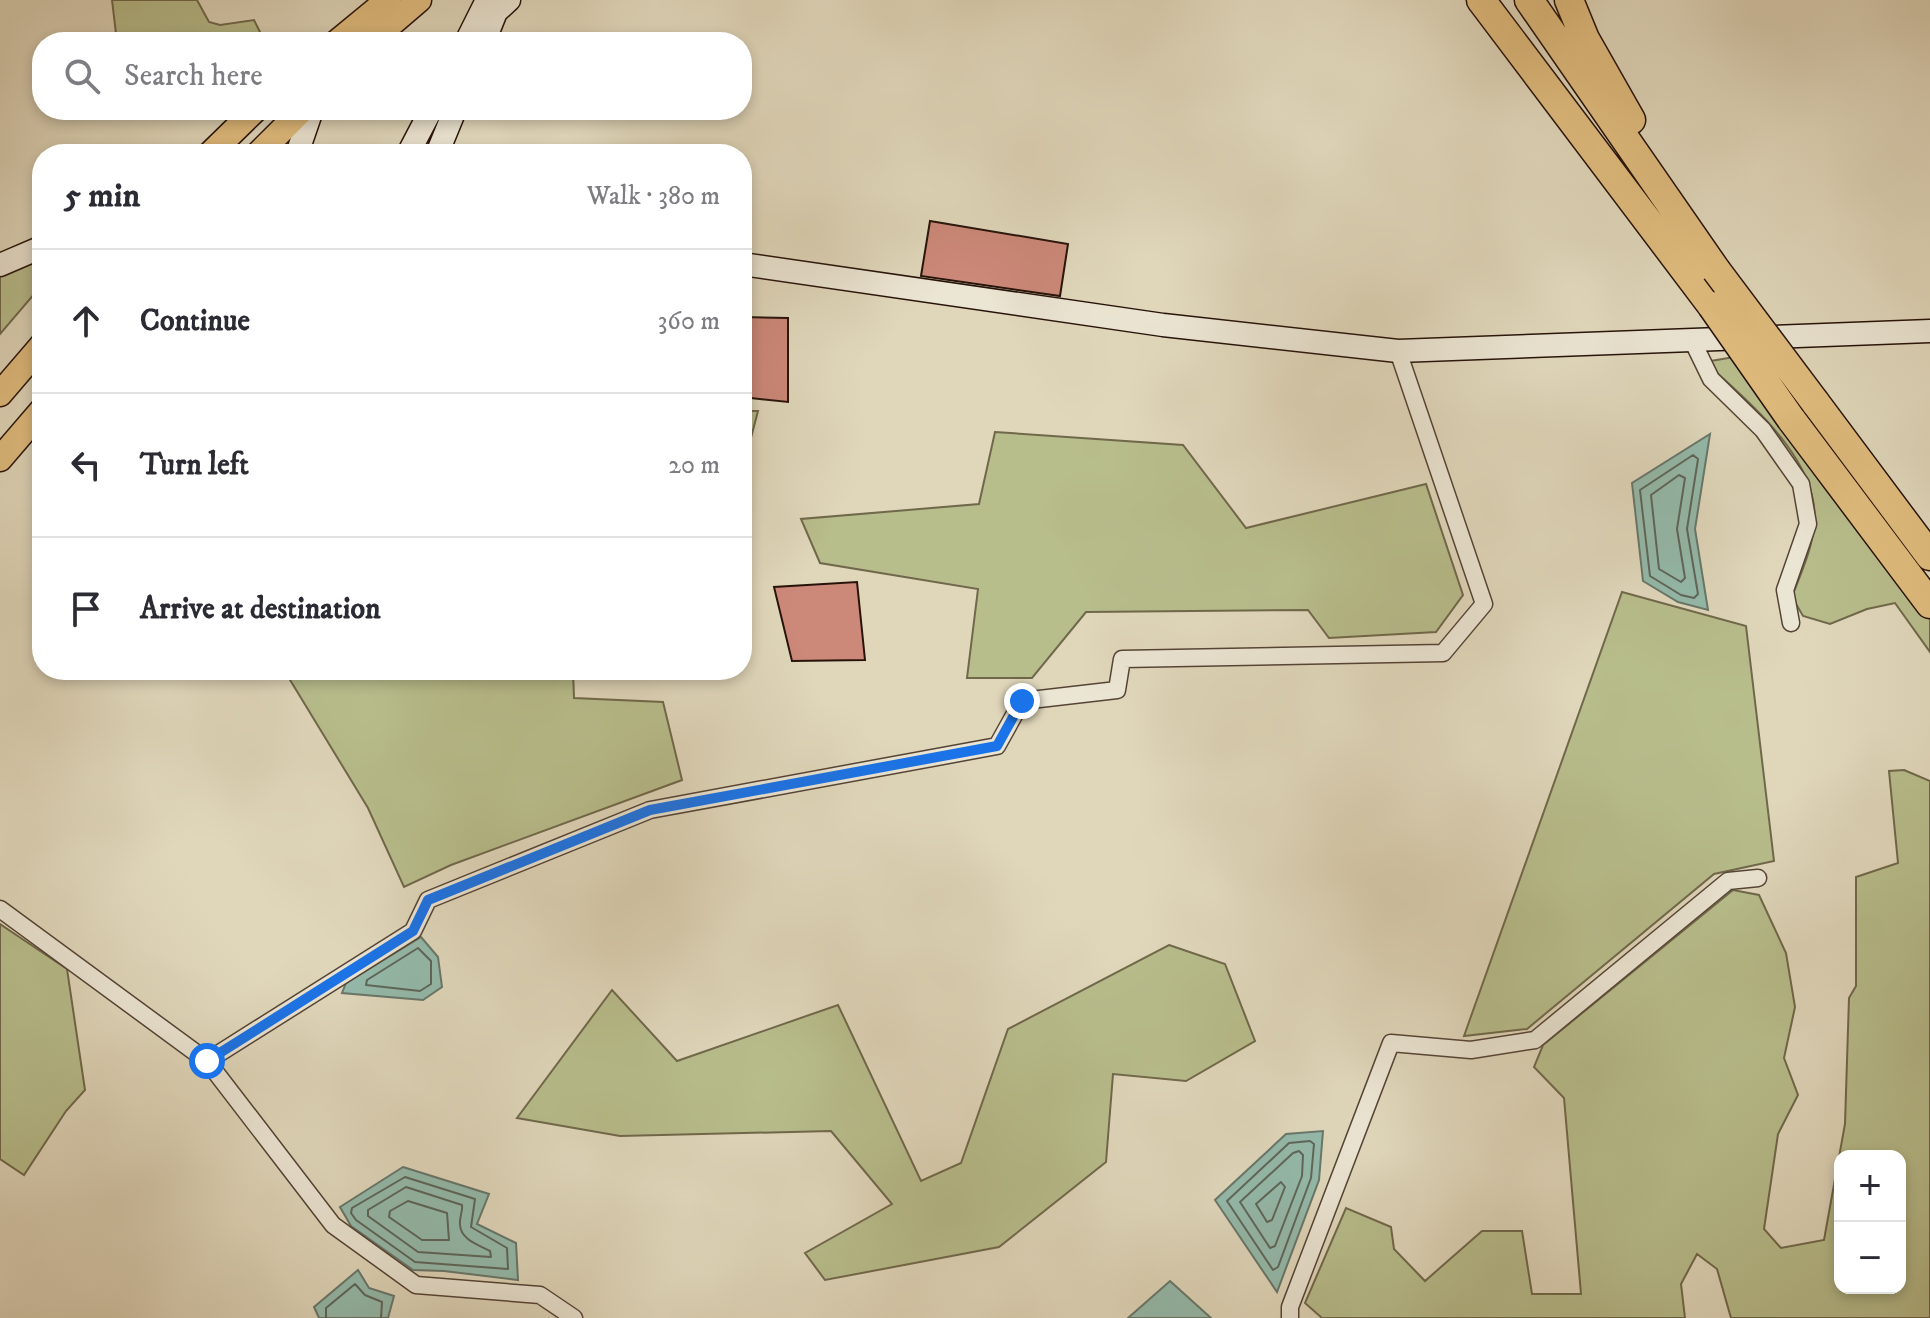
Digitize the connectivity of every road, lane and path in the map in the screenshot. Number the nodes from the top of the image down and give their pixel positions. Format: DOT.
graph roads {
  1 [pos="388,0"];
  2 [pos="419,0"];
  3 [pos="488,0"];
  4 [pos="509,0"];
  5 [pos="1481,0"];
  6 [pos="1495,0"];
  7 [pos="1529,0"];
  8 [pos="1569,0"];
  9 [pos="349,32"];
  10 [pos="382,32"];
  11 [pos="471,32"];
  12 [pos="488,32"];
  13 [pos="245,120"];
  14 [pos="292,120"];
  15 [pos="309,120"];
  16 [pos="426,120"];
  17 [pos="451,120"];
  18 [pos="220,144"];
  19 [pos="268,144"];
  20 [pos="300,144"];
  21 [pos="413,144"];
  22 [pos="441,144"];
  23 [pos="32,251"];
  24 [pos="0,265"];
  25 [pos="752,265"];
  26 [pos="1716,270"];
  27 [pos="1712,306"];
  28 [pos="1930,331"];
  29 [pos="1692,340"];
  30 [pos="1398,351"];
  31 [pos="32,357"];
  32 [pos="0,394"];
  33 [pos="32,422"];
  34 [pos="0,459"];
  35 [pos="1930,556"];
  36 [pos="1930,604"];
  37 [pos="1791,623"];
  38 [pos="1758,878"];
  39 [pos="0,909"];
  40 [pos="207,1061"];
  41 [pos="574,1318"];
  42 [pos="1290,1318"];
  1 -- 9 [label="main road"];
  2 -- 10 [label="main road"];
  3 -- 11 [label="main road"];
  4 -- 12 [label="main road"];
  5 -- 27 [label="highway"];
  6 -- 27 [label="highway"];
  7 -- 26 [label="highway"];
  8 -- 26 [label="highway"];
  13 -- 18 [label="main road"];
  14 -- 19 [label="main road"];
  15 -- 20 [label="main road"];
  16 -- 21 [label="main road"];
  17 -- 22 [label="main road"];
  23 -- 24 [label="main road"];
  25 -- 30 [label="main road"];
  26 -- 35 [label="highway, bridge"];
  27 -- 36 [label="highway, bridge"];
  28 -- 29 [label="main road"];
  29 -- 30 [label="main road"];
  29 -- 37 [label="street"];
  30 -- 40 [label="street"];
  31 -- 32 [label="main road"];
  33 -- 34 [label="main road"];
  38 -- 42 [label="street"];
  39 -- 40 [label="street"];
  40 -- 41 [label="street"];
}
